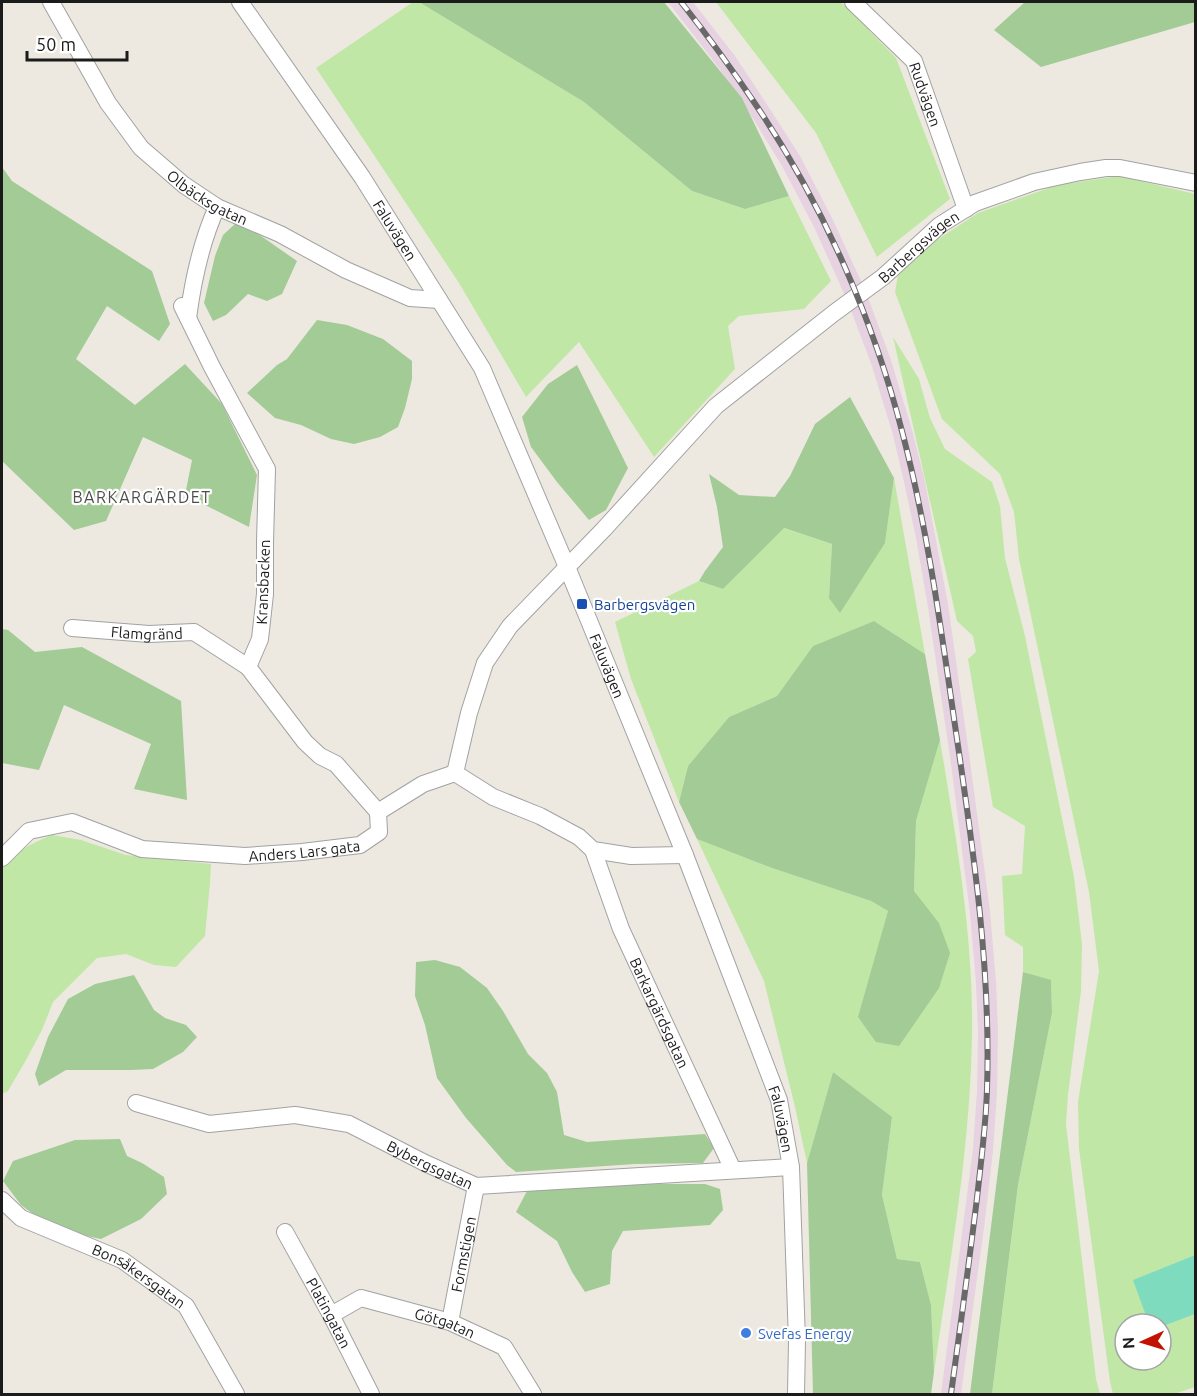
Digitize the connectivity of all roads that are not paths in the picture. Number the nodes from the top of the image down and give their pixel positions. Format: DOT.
graph roads {
  1 [pos="51,2"];
  2 [pos="240,2"];
  3 [pos="854,2"];
  4 [pos="1196,183"];
  5 [pos="218,207"];
  6 [pos="966,209"];
  7 [pos="439,300"];
  8 [pos="567,567"];
  9 [pos="72,628"];
  10 [pos="248,667"];
  11 [pos="455,773"];
  12 [pos="378,812"];
  13 [pos="593,850"];
  14 [pos="685,855"];
  15 [pos="2,858"];
  16 [pos="136,1103"];
  17 [pos="791,1167"];
  18 [pos="733,1170"];
  19 [pos="476,1186"];
  20 [pos="2,1200"];
  21 [pos="285,1232"];
  22 [pos="331,1315"];
  23 [pos="450,1322"];
  24 [pos="236,1395"];
  25 [pos="371,1395"];
  26 [pos="532,1395"];
  27 [pos="796,1395"];
  1 -- 5 [label="street, Olbäcksgatan"];
  2 -- 7 [label="street, Faluvägen"];
  3 -- 6 [label="street, Rudvägen"];
  4 -- 6 [label="street, Barbergsvägen"];
  5 -- 7 [label="street, Olbäcksgatan"];
  5 -- 10 [label="street, Kransbacken"];
  6 -- 8 [label="street, Barbergsvägen"];
  7 -- 8 [label="street, Faluvägen"];
  8 -- 11 [label="street"];
  8 -- 14 [label="street, Faluvägen"];
  9 -- 10 [label="street, Flamgränd"];
  10 -- 12 [label="street"];
  11 -- 12 [label="street"];
  11 -- 13 [label="street"];
  12 -- 15 [label="street, Anders Lars gata"];
  13 -- 14 [label="street"];
  13 -- 18 [label="street, Barkargärdsgatan"];
  14 -- 17 [label="street, Faluvägen"];
  16 -- 19 [label="street, Bybergsgatan"];
  17 -- 18 [label="street"];
  17 -- 27 [label="street, Faluvägen"];
  18 -- 19 [label="street, Bybergsgatan"];
  19 -- 23 [label="street, Formstigen"];
  20 -- 24 [label="street, Bonsåkersgatan"];
  21 -- 22 [label="street, Platingatan"];
  22 -- 23 [label="street, Götgatan"];
  22 -- 25 [label="street, Platingatan"];
  23 -- 26 [label="street, Götgatan"];
}
